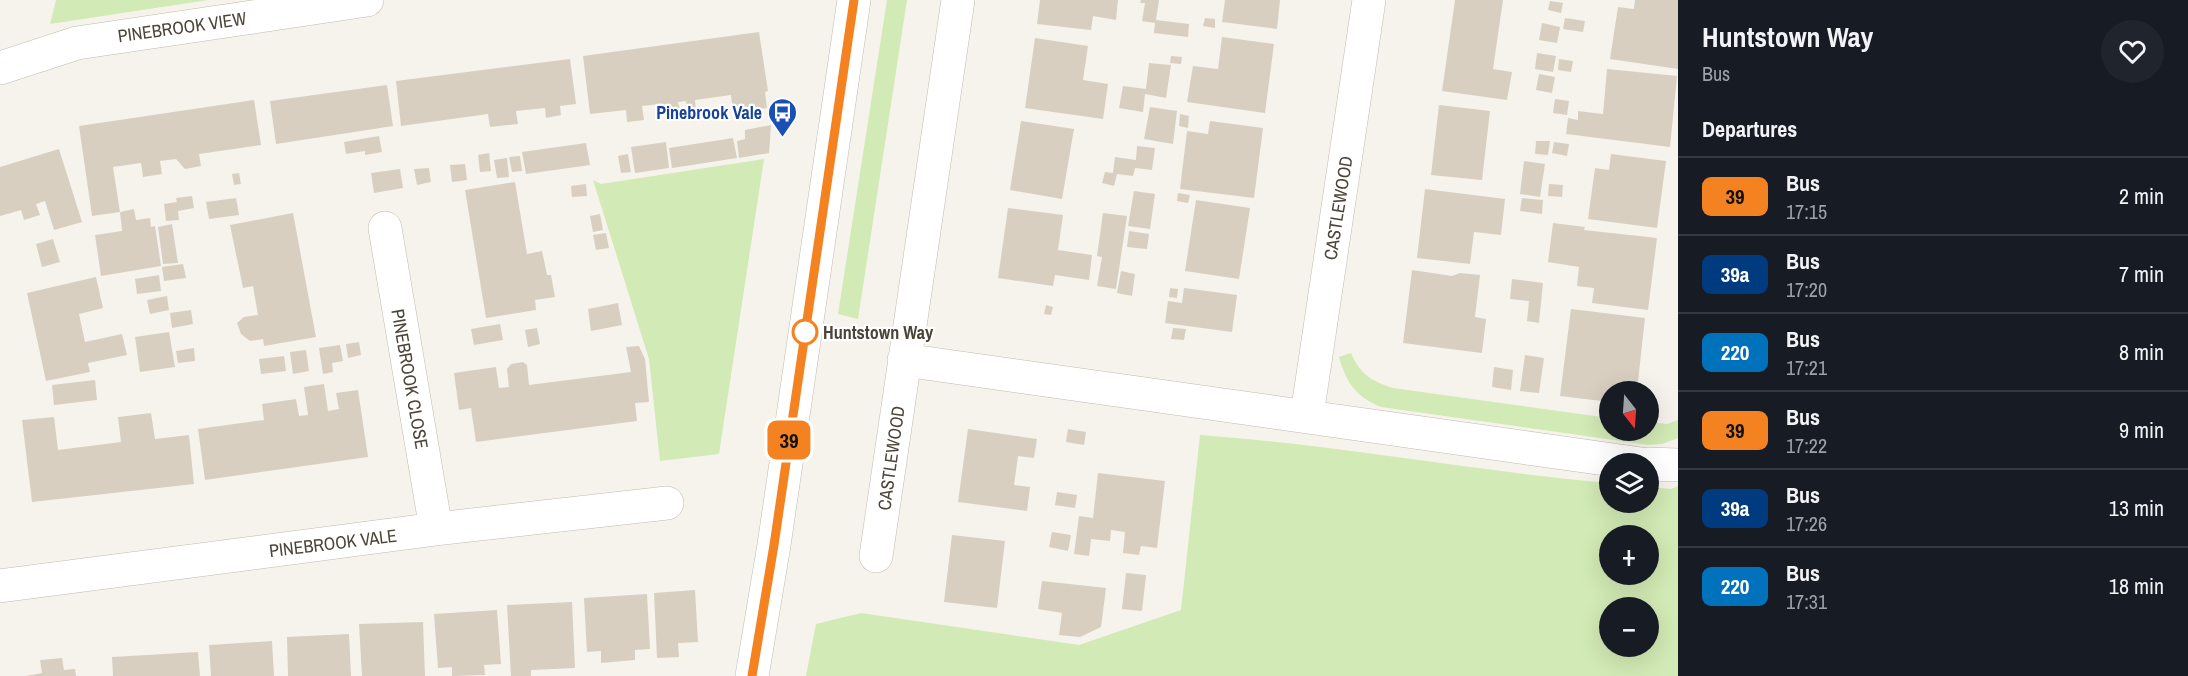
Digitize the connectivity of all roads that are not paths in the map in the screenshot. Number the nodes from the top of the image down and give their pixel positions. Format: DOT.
graph roads {
  1 [pos="367,0"];
  2 [pos="854,0"];
  3 [pos="958,0"];
  4 [pos="1370,0"];
  5 [pos="0,68"];
  6 [pos="385,228"];
  7 [pos="904,360"];
  8 [pos="1306,415"];
  9 [pos="1599,458"];
  10 [pos="1659,464"];
  11 [pos="1678,465"];
  12 [pos="667,503"];
  13 [pos="436,529"];
  14 [pos="876,556"];
  15 [pos="1,580"];
  16 [pos="752,676"];
  1 -- 5 [label="street, PINEBROOK VIEW"];
  2 -- 16 [label="street"];
  3 -- 7 [label="street, CASTLEWOOD"];
  4 -- 8 [label="street, CASTLEWOOD"];
  6 -- 13 [label="street, PINEBROOK CLOSE"];
  7 -- 8 [label="street"];
  7 -- 14 [label="street, CASTLEWOOD"];
  8 -- 9 [label="street"];
  10 -- 11 [label="street"];
  12 -- 13 [label="street, PINEBROOK VALE"];
  13 -- 15 [label="street, PINEBROOK VALE"];
}
